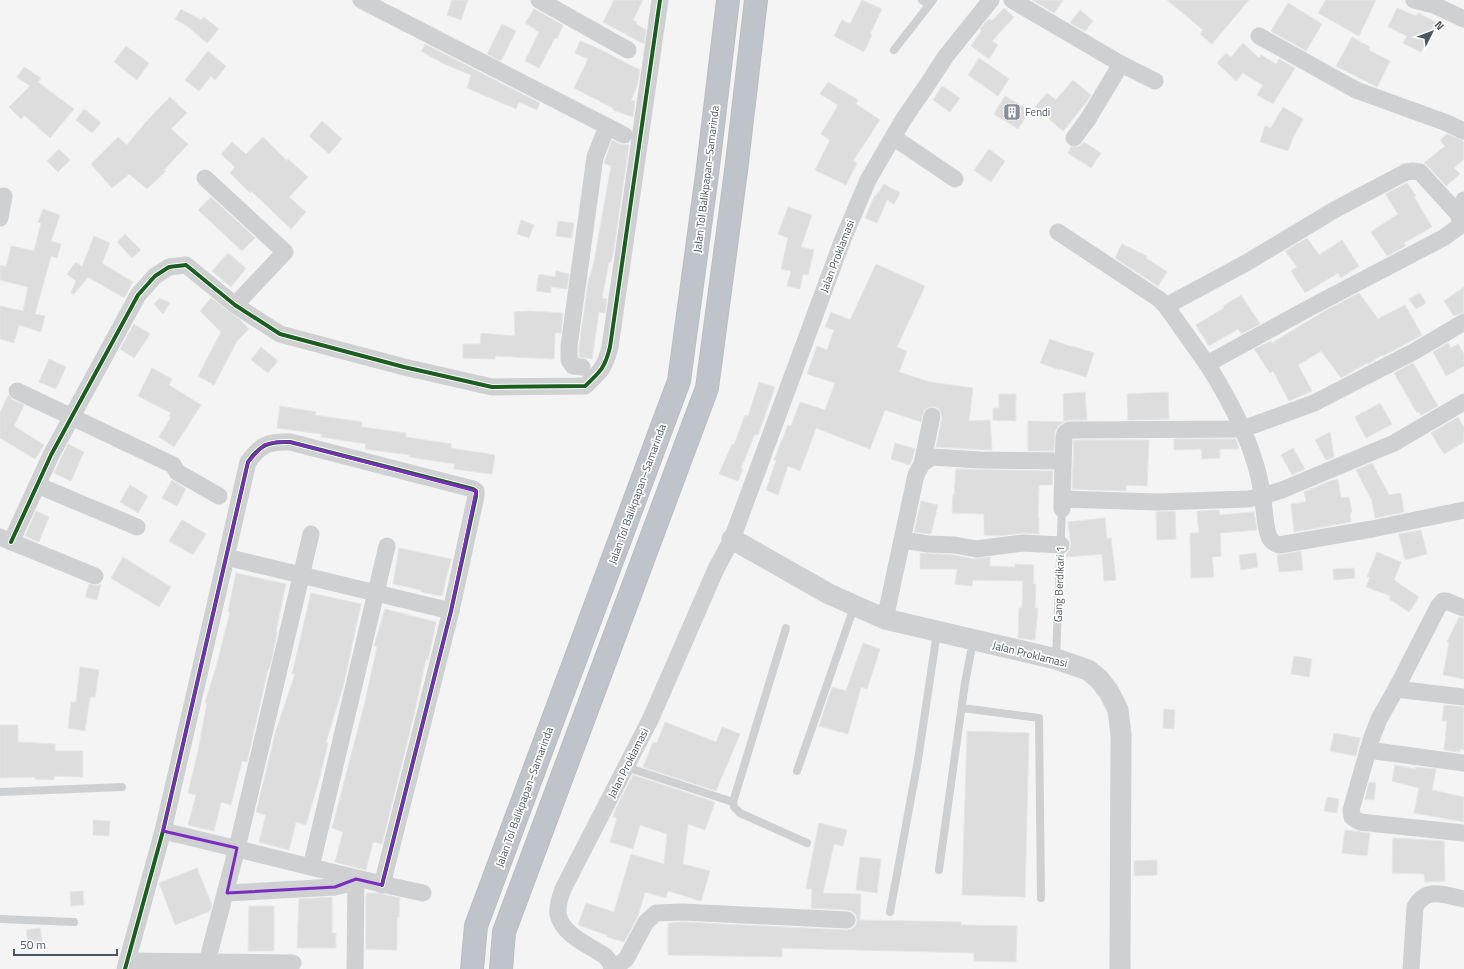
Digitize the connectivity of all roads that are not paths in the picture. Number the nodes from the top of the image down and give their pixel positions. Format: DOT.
graph roads {
  1 [pos="361,0"];
  2 [pos="539,0"];
  3 [pos="660,0"];
  4 [pos="728,0"];
  5 [pos="756,0"];
  6 [pos="922,0"];
  7 [pos="992,0"];
  8 [pos="1012,0"];
  9 [pos="1414,0"];
  10 [pos="931,2"];
  11 [pos="1435,3"];
  12 [pos="1464,19"];
  13 [pos="1259,36"];
  14 [pos="628,50"];
  15 [pos="894,50"];
  16 [pos="1121,64"];
  17 [pos="1155,81"];
  18 [pos="607,126"];
  19 [pos="1464,131"];
  20 [pos="624,135"];
  21 [pos="893,137"];
  22 [pos="1074,138"];
  23 [pos="205,178"];
  24 [pos="955,179"];
  25 [pos="4,196"];
  26 [pos="1462,208"];
  27 [pos="0,218"];
  28 [pos="1058,232"];
  29 [pos="235,305"];
  30 [pos="1166,306"];
  31 [pos="1464,322"];
  32 [pos="1206,364"];
  33 [pos="582,367"];
  34 [pos="17,391"];
  35 [pos="1464,402"];
  36 [pos="932,416"];
  37 [pos="72,417"];
  38 [pos="1242,429"];
  39 [pos="1063,461"];
  40 [pos="922,464"];
  41 [pos="37,485"];
  42 [pos="219,496"];
  43 [pos="1262,496"];
  44 [pos="1062,504"];
  45 [pos="1464,510"];
  46 [pos="137,527"];
  47 [pos="311,534"];
  48 [pos="732,539"];
  49 [pos="5,540"];
  50 [pos="902,540"];
  51 [pos="1061,545"];
  52 [pos="387,546"];
  53 [pos="226,557"];
  54 [pos="302,575"];
  55 [pos="95,576"];
  56 [pos="376,593"];
  57 [pos="854,606"];
  58 [pos="1464,608"];
  59 [pos="451,611"];
  60 [pos="885,619"];
  61 [pos="786,628"];
  62 [pos="937,632"];
  63 [pos="973,641"];
  64 [pos="1056,659"];
  65 [pos="1396,689"];
  66 [pos="1464,697"];
  67 [pos="962,708"];
  68 [pos="1368,750"];
  69 [pos="1464,762"];
  70 [pos="626,767"];
  71 [pos="797,771"];
  72 [pos="122,787"];
  73 [pos="0,792"];
  74 [pos="733,802"];
  75 [pos="163,831"];
  76 [pos="1464,833"];
  77 [pos="807,843"];
  78 [pos="238,848"];
  79 [pos="311,867"];
  80 [pos="939,870"];
  81 [pos="356,879"];
  82 [pos="382,885"];
  83 [pos="227,893"];
  84 [pos="423,893"];
  85 [pos="1042,898"];
  86 [pos="1464,899"];
  87 [pos="890,912"];
  88 [pos="0,919"];
  89 [pos="847,920"];
  90 [pos="74,922"];
  91 [pos="293,962"];
  92 [pos="126,965"];
  93 [pos="207,965"];
  94 [pos="355,969"];
  95 [pos="472,969"];
  96 [pos="501,969"];
  97 [pos="612,969"];
  98 [pos="1120,969"];
  99 [pos="1411,969"];
  1 -- 18 [label="street"];
  2 -- 14 [label="street"];
  3 -- 29 [label="street"];
  4 -- 95 [label="highway, Jalan Tol Balikpapan–Samarinda"];
  5 -- 96 [label="highway"];
  6 -- 10 [label="lane"];
  7 -- 21 [label="street, Jalan Proklamasi"];
  8 -- 16 [label="street"];
  9 -- 11 [label="street"];
  10 -- 15 [label="lane"];
  11 -- 12 [label="street"];
  13 -- 19 [label="street"];
  16 -- 17 [label="street"];
  16 -- 22 [label="street"];
  18 -- 20 [label="street"];
  18 -- 33 [label="street"];
  21 -- 24 [label="street"];
  21 -- 48 [label="street, Jalan Proklamasi"];
  23 -- 29 [label="street"];
  25 -- 27 [label="street"];
  26 -- 30 [label="street"];
  26 -- 32 [label="street"];
  28 -- 30 [label="street"];
  29 -- 37 [label="street"];
  30 -- 32 [label="street"];
  31 -- 38 [label="street"];
  32 -- 38 [label="street"];
  34 -- 37 [label="street"];
  35 -- 43 [label="street"];
  36 -- 40 [label="street"];
  37 -- 41 [label="street"];
  37 -- 42 [label="street"];
  38 -- 39 [label="street"];
  38 -- 43 [label="street"];
  39 -- 40 [label="street"];
  39 -- 44 [label="street"];
  40 -- 50 [label="street"];
  41 -- 46 [label="street"];
  41 -- 49 [label="street"];
  43 -- 44 [label="street"];
  43 -- 45 [label="street"];
  44 -- 51 [label="lane, Gang Berdikari 1"];
  47 -- 54 [label="street"];
  48 -- 57 [label="street, Jalan Proklamasi"];
  48 -- 70 [label="street, Jalan Proklamasi"];
  49 -- 55 [label="street"];
  50 -- 51 [label="street"];
  50 -- 60 [label="street"];
  51 -- 64 [label="lane, Gang Berdikari 1"];
  52 -- 56 [label="street"];
  53 -- 54 [label="street"];
  53 -- 59 [label="street"];
  53 -- 75 [label="street"];
  54 -- 56 [label="street"];
  54 -- 78 [label="street"];
  56 -- 59 [label="street"];
  56 -- 79 [label="street"];
  57 -- 60 [label="street, Jalan Proklamasi"];
  57 -- 71 [label="lane"];
  58 -- 65 [label="street"];
  59 -- 82 [label="street"];
  60 -- 62 [label="street, Jalan Proklamasi"];
  61 -- 74 [label="lane"];
  62 -- 63 [label="street, Jalan Proklamasi"];
  62 -- 87 [label="lane"];
  63 -- 64 [label="street, Jalan Proklamasi"];
  63 -- 67 [label="lane"];
  64 -- 98 [label="street, Jalan Proklamasi"];
  65 -- 66 [label="street"];
  65 -- 68 [label="street"];
  67 -- 80 [label="lane"];
  67 -- 85 [label="lane"];
  68 -- 69 [label="street"];
  68 -- 76 [label="street"];
  70 -- 74 [label="lane"];
  70 -- 97 [label="street, Jalan Proklamasi"];
  72 -- 73 [label="lane"];
  74 -- 77 [label="lane"];
  75 -- 78 [label="street"];
  75 -- 92 [label="street"];
  78 -- 79 [label="street"];
  78 -- 83 [label="street"];
  79 -- 81 [label="street"];
  81 -- 82 [label="street"];
  81 -- 83 [label="street"];
  81 -- 94 [label="street"];
  82 -- 84 [label="street"];
  83 -- 93 [label="street"];
  86 -- 99 [label="street"];
  88 -- 90 [label="lane"];
  89 -- 97 [label="street"];
  91 -- 93 [label="street"];
  92 -- 93 [label="street"];
}
